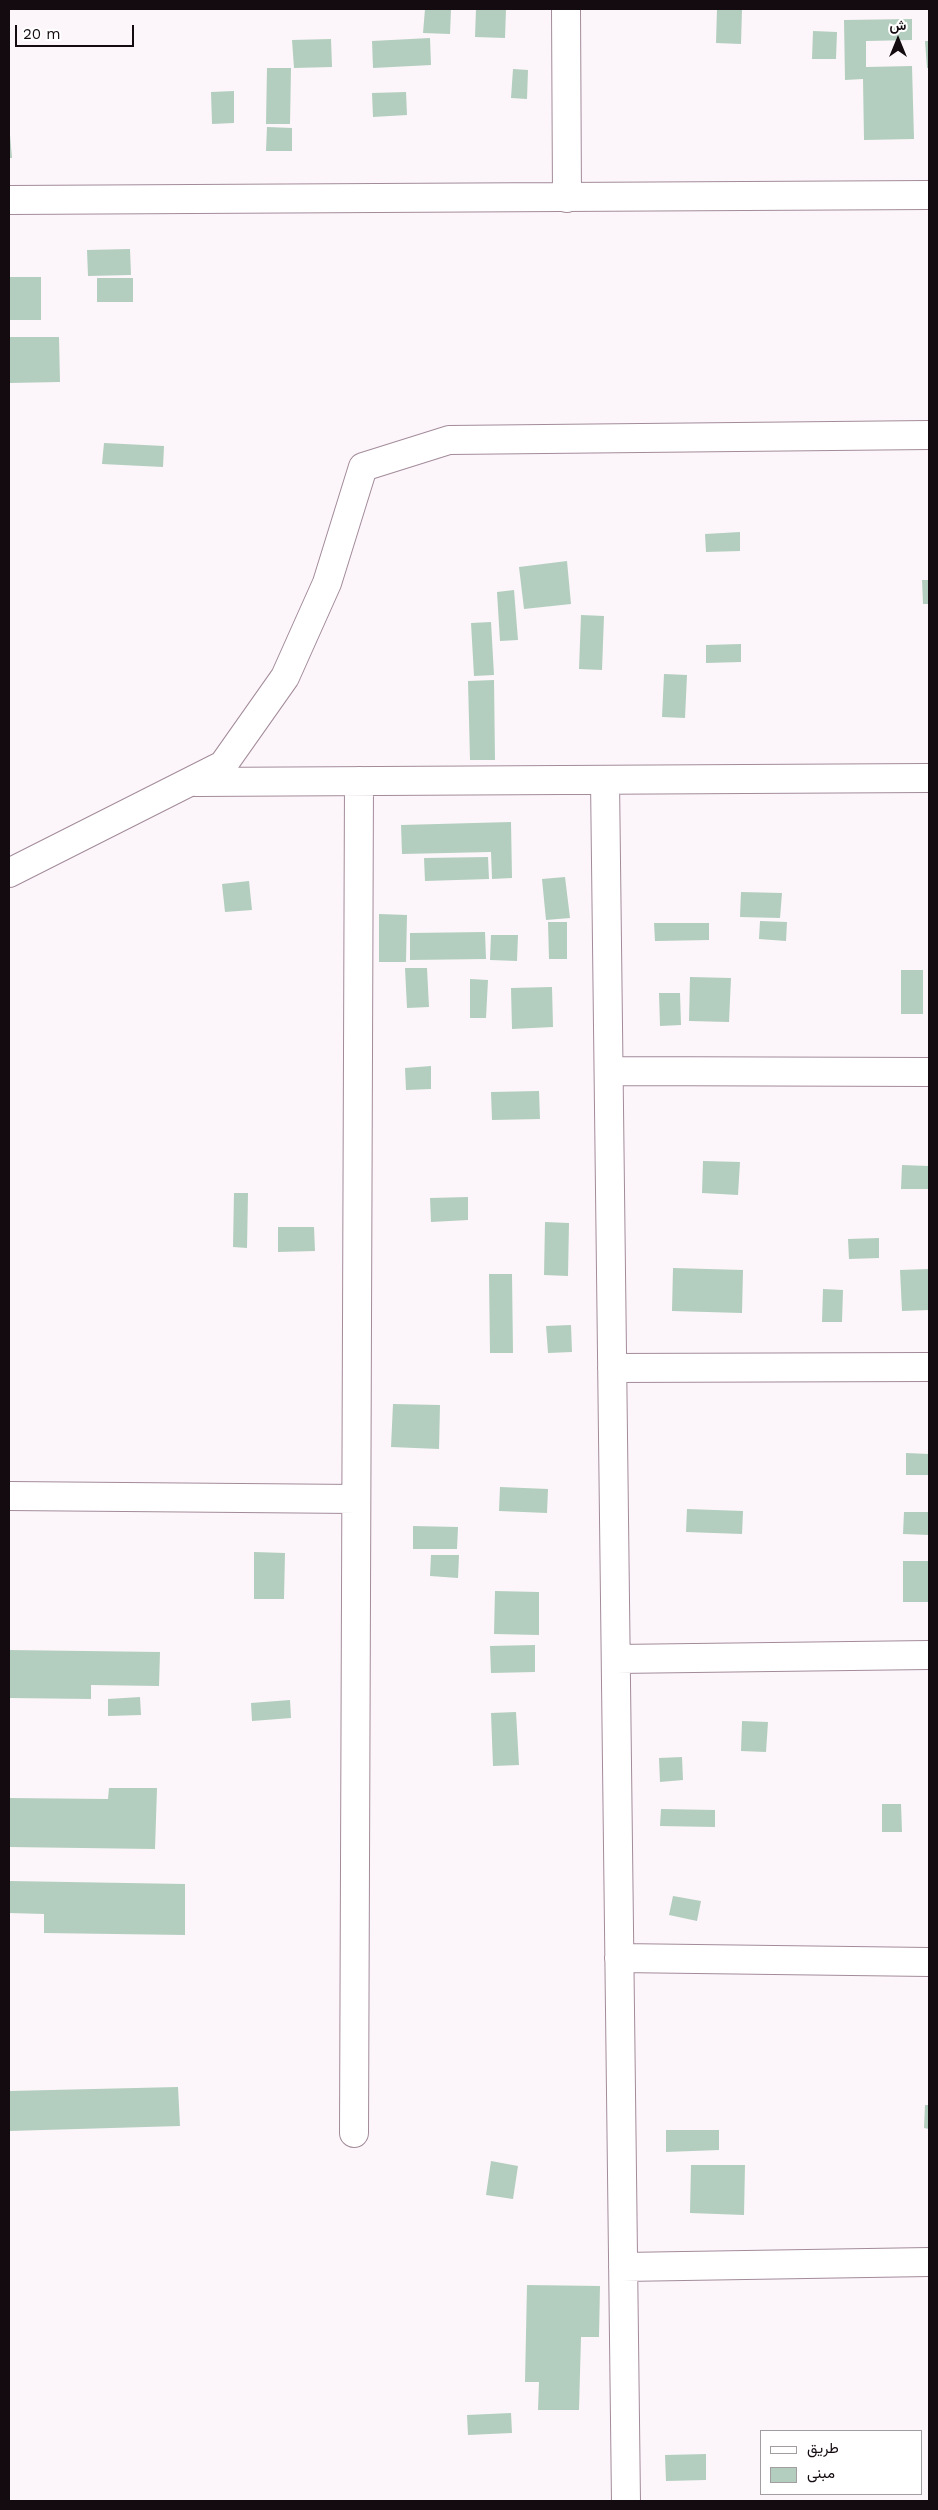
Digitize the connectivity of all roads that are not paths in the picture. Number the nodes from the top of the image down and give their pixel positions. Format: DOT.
graph roads {
  1 [pos="566,9"];
  2 [pos="929,196"];
  3 [pos="567,198"];
  4 [pos="9,200"];
  5 [pos="929,434"];
  6 [pos="929,778"];
  7 [pos="605,780"];
  8 [pos="359,781"];
  9 [pos="190,782"];
  10 [pos="9,873"];
  11 [pos="609,1071"];
  12 [pos="929,1072"];
  13 [pos="929,1367"];
  14 [pos="612,1368"];
  15 [pos="9,1496"];
  16 [pos="356,1499"];
  17 [pos="929,1655"];
  18 [pos="616,1659"];
  19 [pos="619,1958"];
  20 [pos="929,1962"];
  21 [pos="354,2133"];
  22 [pos="929,2262"];
  23 [pos="623,2267"];
  24 [pos="626,2501"];
  1 -- 3 [label="street"];
  2 -- 3 [label="street"];
  3 -- 4 [label="street"];
  5 -- 9 [label="street"];
  6 -- 7 [label="street"];
  7 -- 8 [label="street"];
  7 -- 11 [label="street"];
  8 -- 9 [label="street"];
  8 -- 16 [label="street"];
  9 -- 10 [label="street"];
  11 -- 12 [label="street"];
  11 -- 14 [label="street"];
  13 -- 14 [label="street"];
  14 -- 18 [label="street"];
  15 -- 16 [label="street"];
  16 -- 21 [label="street"];
  17 -- 18 [label="street"];
  18 -- 19 [label="street"];
  19 -- 20 [label="street"];
  19 -- 23 [label="street"];
  22 -- 23 [label="street"];
  23 -- 24 [label="street"];
}
